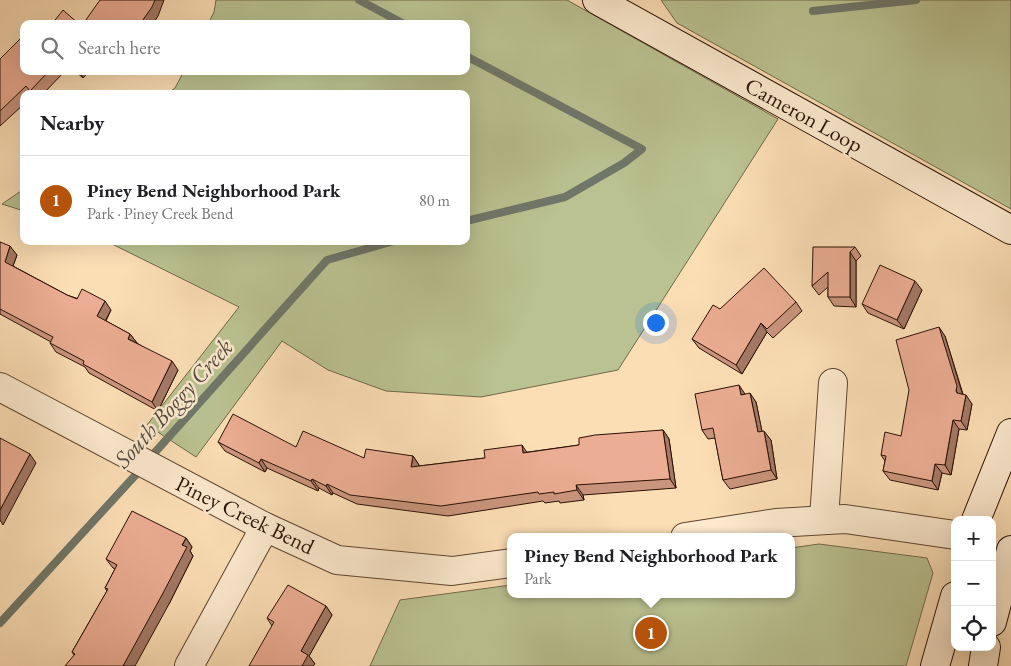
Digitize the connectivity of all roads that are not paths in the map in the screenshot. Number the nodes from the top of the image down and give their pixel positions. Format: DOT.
graph roads {
  1 [pos="597,0"];
  2 [pos="624,7"];
  3 [pos="1011,230"];
  4 [pos="832,384"];
  5 [pos="0,387"];
  6 [pos="1011,433"];
  7 [pos="978,516"];
  8 [pos="824,519"];
  9 [pos="265,527"];
  10 [pos="711,533"];
  11 [pos="951,534"];
  12 [pos="1011,550"];
  13 [pos="507,564"];
  14 [pos="952,606"];
  15 [pos="996,607"];
  16 [pos="985,651"];
  17 [pos="189,666"];
  18 [pos="935,666"];
  19 [pos="983,666"];
  1 -- 2 [label="street, Cameron Loop"];
  2 -- 3 [label="street, Cameron Loop"];
  4 -- 8 [label="street"];
  5 -- 9 [label="street, Piney Creek Bend"];
  6 -- 7 [label="street"];
  8 -- 10 [label="street"];
  8 -- 11 [label="street"];
  9 -- 13 [label="street, Piney Creek Bend"];
  9 -- 17 [label="street"];
  12 -- 15 [label="street"];
  14 -- 18 [label="street"];
  16 -- 19 [label="street"];
}
